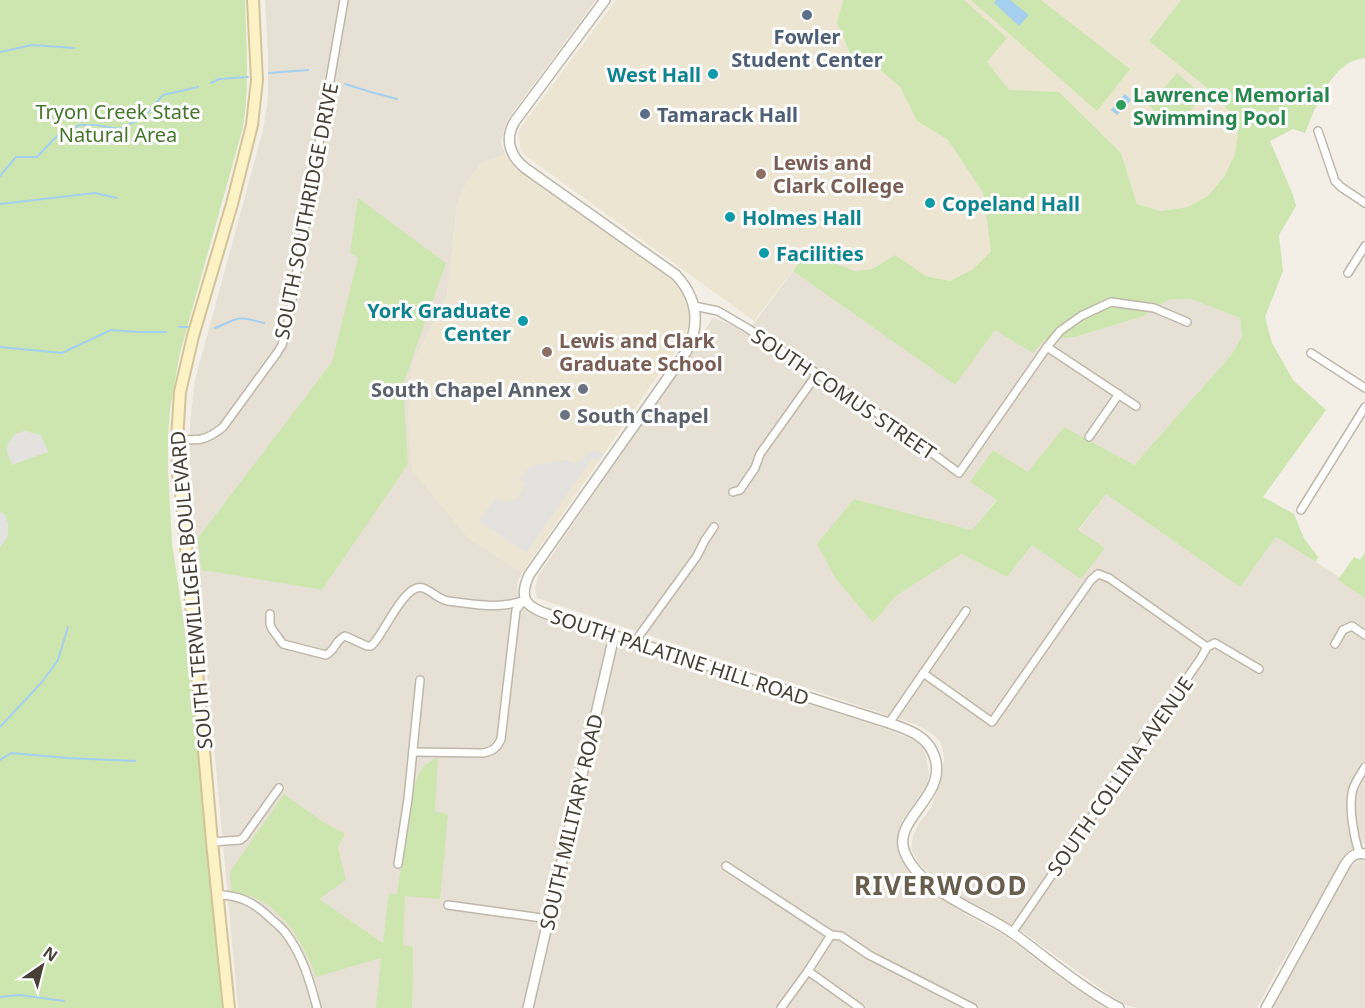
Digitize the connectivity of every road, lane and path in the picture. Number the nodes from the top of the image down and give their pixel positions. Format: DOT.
graph roads {
  1 [pos="253,0"];
  2 [pos="344,0"];
  3 [pos="605,0"];
  4 [pos="1318,131"];
  5 [pos="1365,202"];
  6 [pos="1365,246"];
  7 [pos="1348,273"];
  8 [pos="694,306"];
  9 [pos="1187,322"];
  10 [pos="1047,347"];
  11 [pos="1311,353"];
  12 [pos="817,374"];
  13 [pos="1365,388"];
  14 [pos="1119,394"];
  15 [pos="1136,406"];
  16 [pos="1365,407"];
  17 [pos="1089,437"];
  18 [pos="177,439"];
  19 [pos="733,492"];
  20 [pos="1301,510"];
  21 [pos="714,527"];
  22 [pos="525,600"];
  23 [pos="966,611"];
  24 [pos="270,614"];
  25 [pos="1365,635"];
  26 [pos="614,636"];
  27 [pos="637,642"];
  28 [pos="1335,644"];
  29 [pos="1207,647"];
  30 [pos="1258,669"];
  31 [pos="923,673"];
  32 [pos="420,680"];
  33 [pos="889,723"];
  34 [pos="413,752"];
  35 [pos="1365,767"];
  36 [pos="279,788"];
  37 [pos="212,842"];
  38 [pos="1362,853"];
  39 [pos="398,864"];
  40 [pos="726,866"];
  41 [pos="218,895"];
  42 [pos="448,905"];
  43 [pos="549,919"];
  44 [pos="1012,933"];
  45 [pos="831,935"];
  46 [pos="808,971"];
  47 [pos="229,1008"];
  48 [pos="317,1008"];
  49 [pos="528,1008"];
  50 [pos="781,1008"];
  51 [pos="860,1008"];
  52 [pos="973,1008"];
  53 [pos="1119,1008"];
  54 [pos="1266,1008"];
  1 -- 18 [label="main road, SOUTH TERWILLIGER BOULEVARD"];
  2 -- 18 [label="street, SOUTH SOUTHRIDGE DRIVE"];
  3 -- 8 [label="street"];
  4 -- 5 [label="street"];
  6 -- 7 [label="street"];
  8 -- 12 [label="street, SOUTH COMUS STREET"];
  8 -- 22 [label="street"];
  9 -- 10 [label="street"];
  10 -- 12 [label="street, SOUTH COMUS STREET"];
  10 -- 14 [label="street"];
  11 -- 13 [label="street"];
  12 -- 19 [label="street"];
  14 -- 15 [label="street"];
  14 -- 17 [label="street"];
  16 -- 20 [label="street"];
  18 -- 37 [label="main road, SOUTH TERWILLIGER BOULEVARD"];
  21 -- 27 [label="street"];
  22 -- 24 [label="street"];
  22 -- 26 [label="street, SOUTH PALATINE HILL ROAD"];
  22 -- 34 [label="street"];
  23 -- 31 [label="street"];
  25 -- 28 [label="street"];
  26 -- 27 [label="street, SOUTH PALATINE HILL ROAD"];
  26 -- 43 [label="street, SOUTH MILITARY ROAD"];
  27 -- 33 [label="street, SOUTH PALATINE HILL ROAD"];
  29 -- 30 [label="street"];
  29 -- 31 [label="street"];
  29 -- 44 [label="street, SOUTH COLLINA AVENUE"];
  31 -- 33 [label="street"];
  32 -- 34 [label="street"];
  33 -- 44 [label="street, SOUTH PALATINE HILL ROAD"];
  34 -- 39 [label="street"];
  35 -- 38 [label="street"];
  36 -- 37 [label="street"];
  37 -- 41 [label="main road, SOUTH TERWILLIGER BOULEVARD"];
  38 -- 54 [label="street"];
  40 -- 45 [label="street"];
  41 -- 47 [label="main road, SOUTH TERWILLIGER BOULEVARD"];
  41 -- 48 [label="street"];
  42 -- 43 [label="street"];
  43 -- 49 [label="street, SOUTH MILITARY ROAD"];
  44 -- 53 [label="street, SOUTH PALATINE HILL ROAD"];
  45 -- 46 [label="street"];
  45 -- 52 [label="street"];
  46 -- 50 [label="street"];
  46 -- 51 [label="street"];
}
